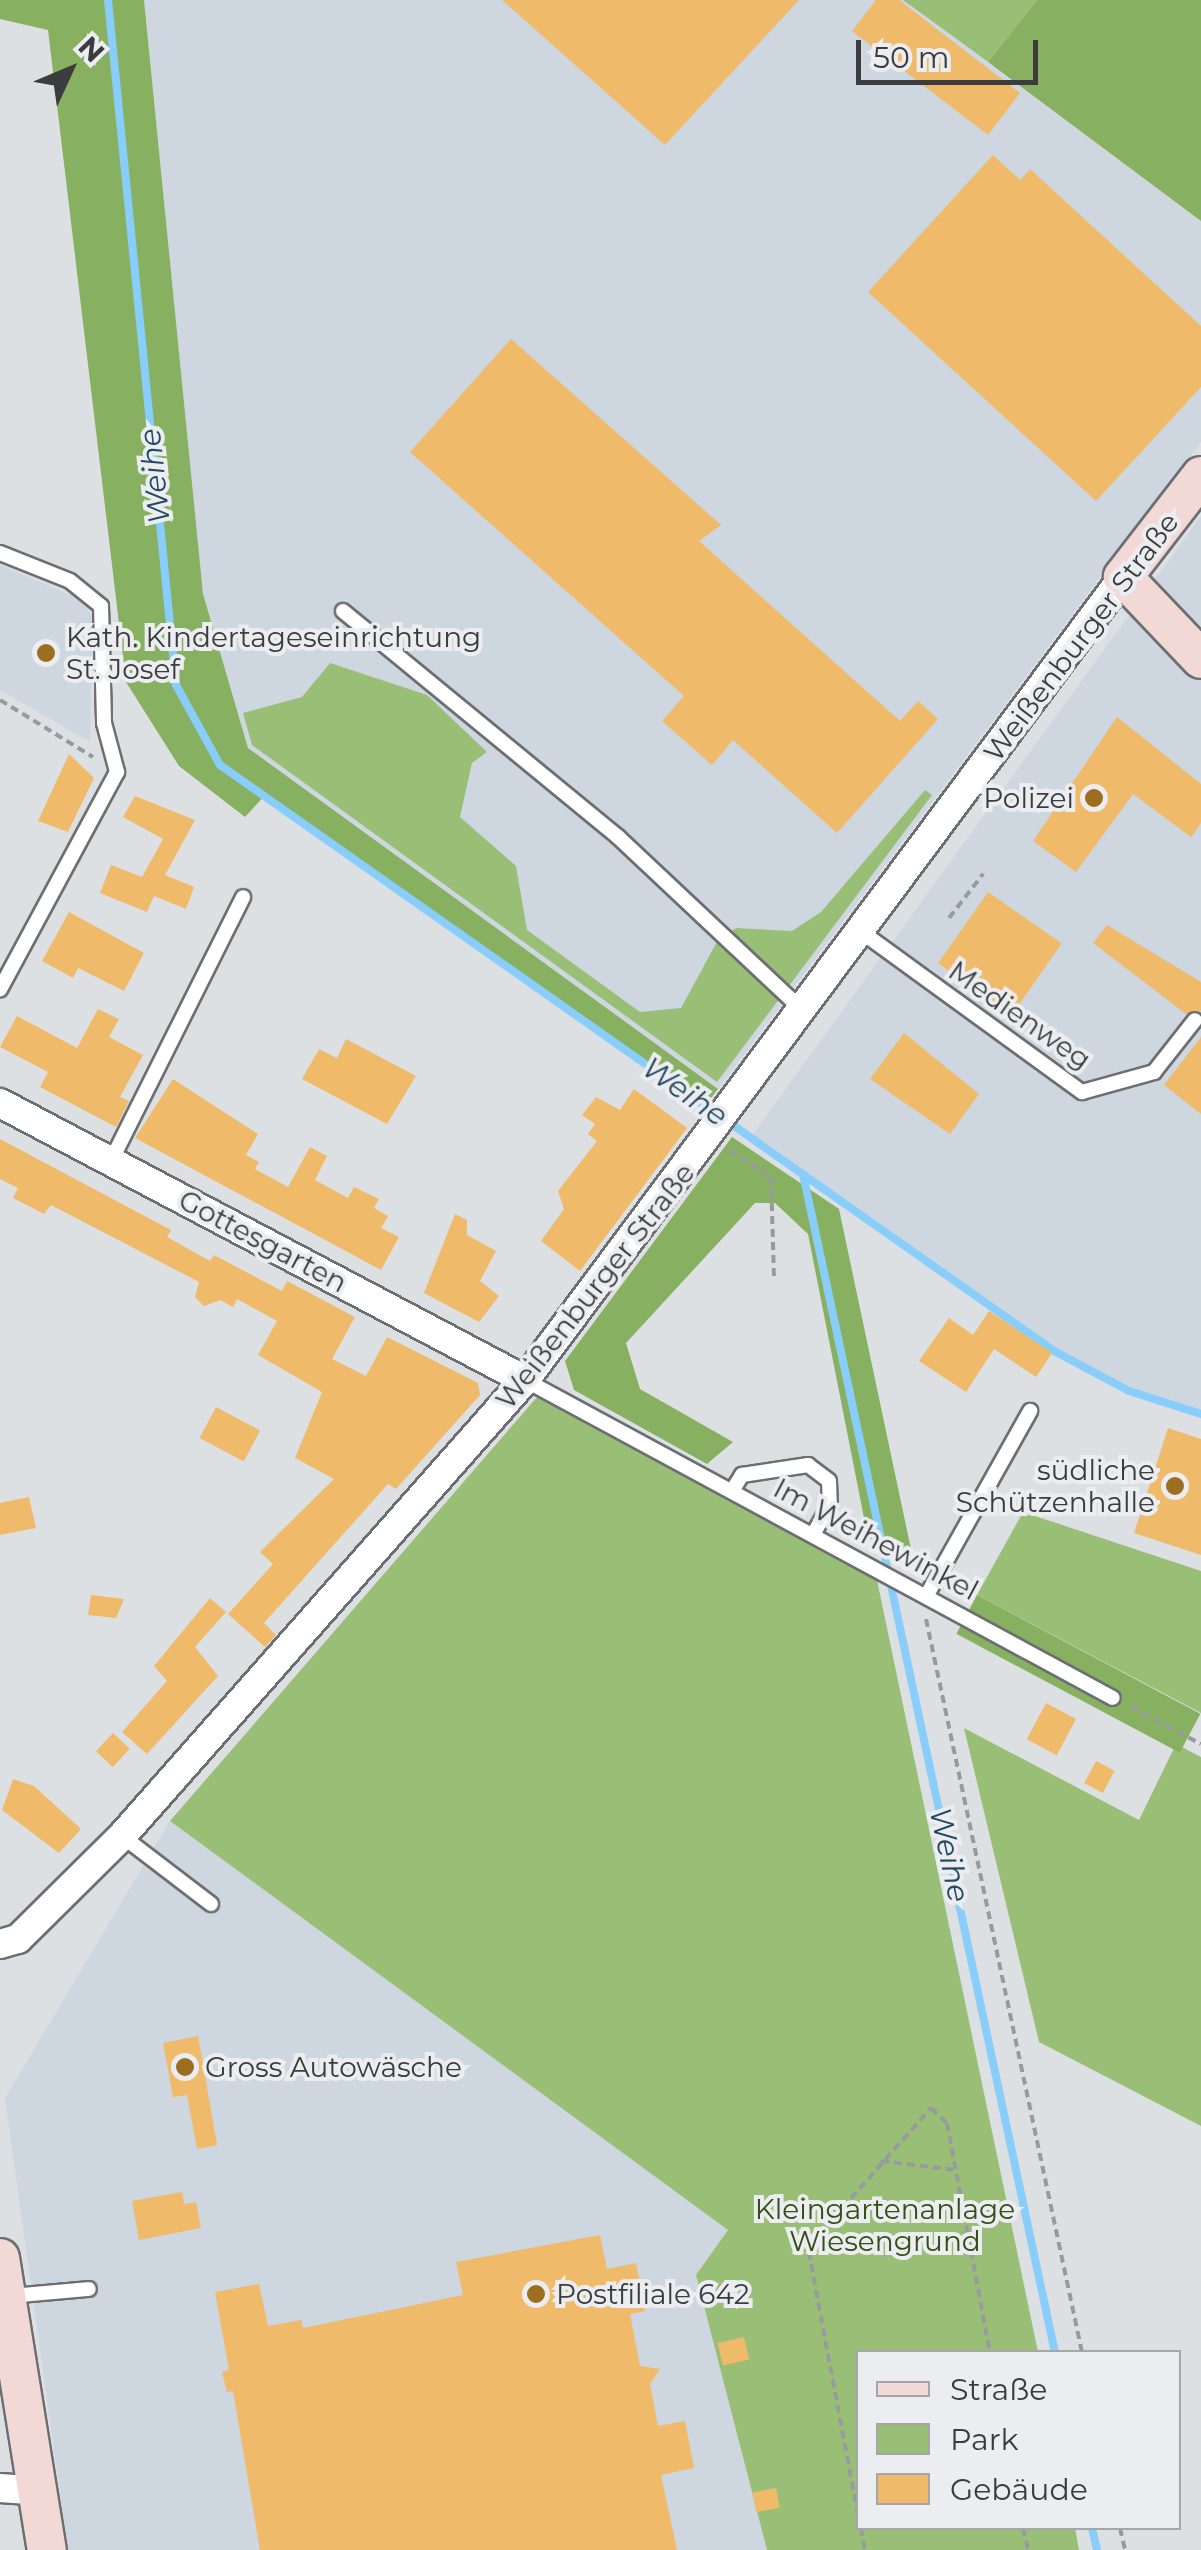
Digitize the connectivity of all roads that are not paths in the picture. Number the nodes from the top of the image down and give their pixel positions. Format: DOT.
graph roads {
  1 [pos="1201,476"];
  2 [pos="0,553"];
  3 [pos="1123,577"];
  4 [pos="343,610"];
  5 [pos="1201,659"];
  6 [pos="243,898"];
  7 [pos="863,933"];
  8 [pos="0,989"];
  9 [pos="804,1012"];
  10 [pos="1195,1020"];
  11 [pos="0,1103"];
  12 [pos="111,1161"];
  13 [pos="525,1380"];
  14 [pos="1030,1411"];
  15 [pos="732,1491"];
  16 [pos="814,1533"];
  17 [pos="928,1594"];
  18 [pos="1113,1698"];
  19 [pos="122,1836"];
  20 [pos="211,1904"];
  21 [pos="0,1944"];
  22 [pos="0,2258"];
  23 [pos="88,2290"];
  24 [pos="4,2296"];
  25 [pos="0,2488"];
  26 [pos="40,2491"];
  27 [pos="47,2550"];
  1 -- 3 [label="street, Weißenburger Straße"];
  2 -- 8 [label="lane"];
  3 -- 5 [label="street"];
  3 -- 7 [label="street, Weißenburger Straße"];
  4 -- 9 [label="lane"];
  6 -- 12 [label="lane"];
  7 -- 9 [label="street, Weißenburger Straße"];
  7 -- 10 [label="lane, Medienweg"];
  9 -- 13 [label="street, Weißenburger Straße"];
  11 -- 12 [label="street, Gottesgarten"];
  12 -- 13 [label="street, Gottesgarten"];
  13 -- 15 [label="lane, Im Weihewinkel"];
  13 -- 19 [label="street, Weißenburger Straße"];
  14 -- 17 [label="lane"];
  15 -- 16 [label="lane, Im Weihewinkel"];
  15 -- 16 [label="lane"];
  16 -- 17 [label="lane, Im Weihewinkel"];
  17 -- 18 [label="lane, Im Weihewinkel"];
  19 -- 20 [label="lane"];
  19 -- 21 [label="street, Weißenburger Straße"];
  22 -- 24 [label="street"];
  23 -- 24 [label="lane"];
  24 -- 26 [label="street"];
  25 -- 26 [label="street"];
  26 -- 27 [label="street"];
}
